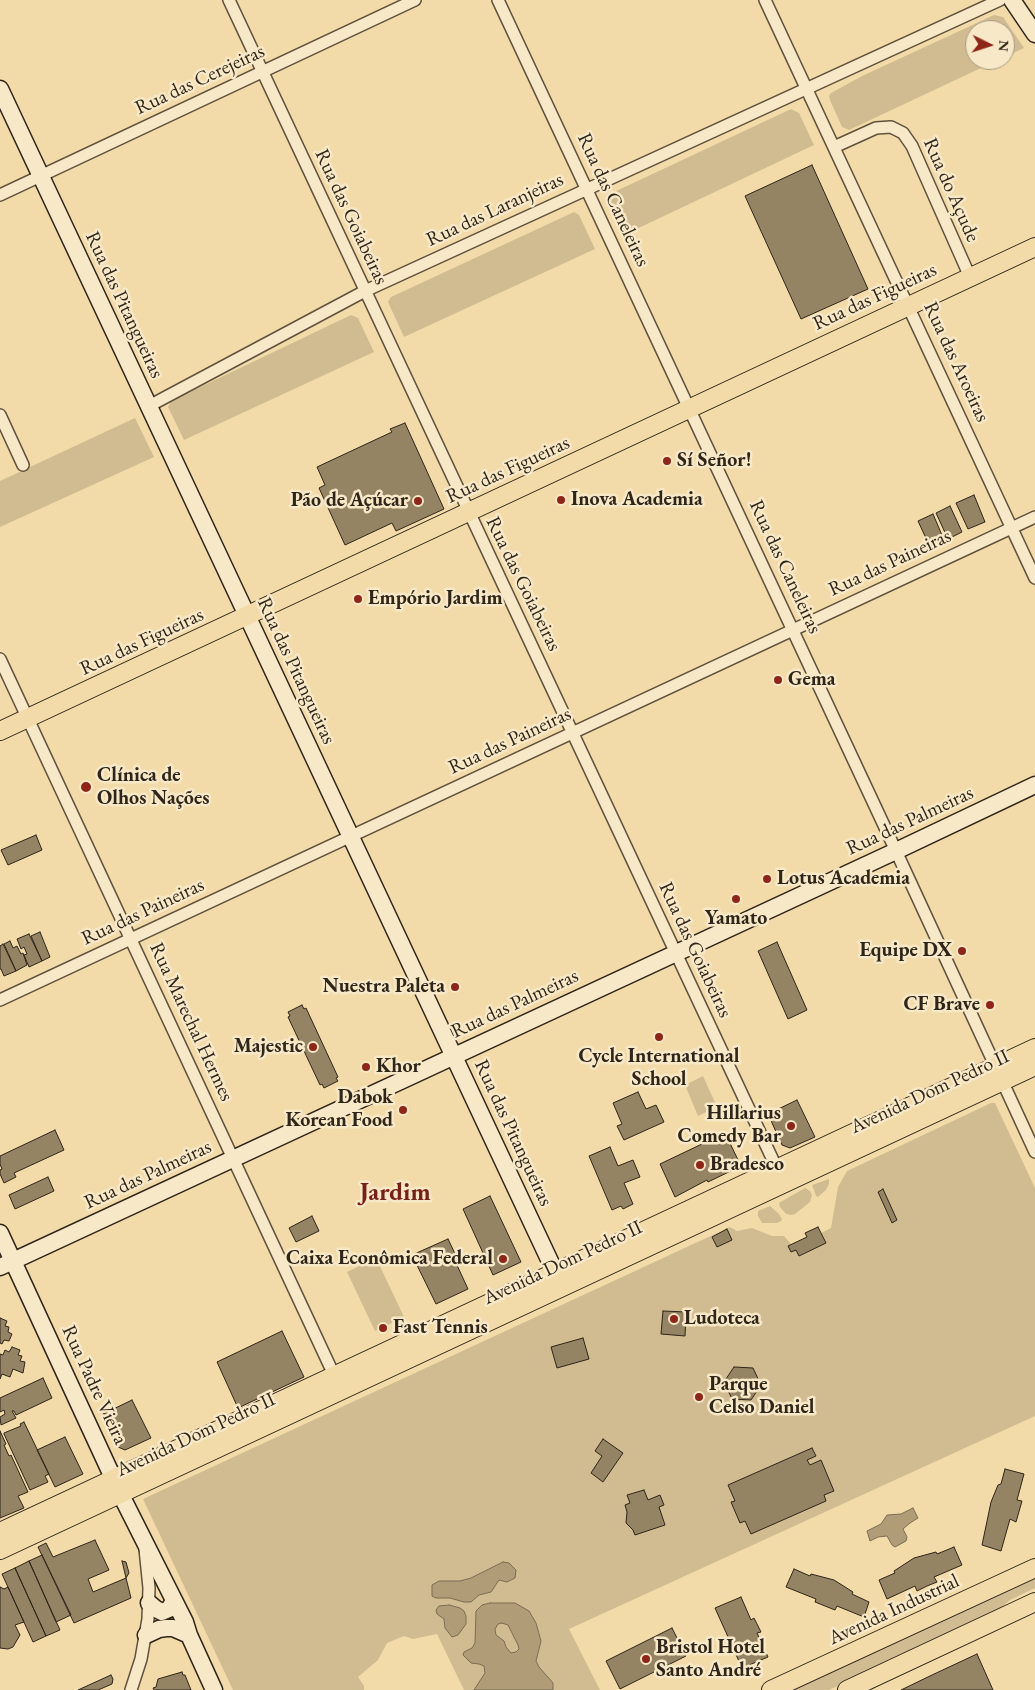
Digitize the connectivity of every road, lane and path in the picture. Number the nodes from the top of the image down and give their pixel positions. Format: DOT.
graph roads {
  1 [pos="229,0"];
  2 [pos="415,0"];
  3 [pos="498,0"];
  4 [pos="765,0"];
  5 [pos="1000,0"];
  6 [pos="1012,0"];
  7 [pos="1035,34"];
  8 [pos="262,72"];
  9 [pos="806,88"];
  10 [pos="0,89"];
  11 [pos="834,147"];
  12 [pos="40,176"];
  13 [pos="587,188"];
  14 [pos="0,195"];
  15 [pos="1035,247"];
  16 [pos="970,277"];
  17 [pos="365,291"];
  18 [pos="908,305"];
  19 [pos="149,406"];
  20 [pos="689,408"];
  21 [pos="0,415"];
  22 [pos="23,465"];
  23 [pos="468,512"];
  24 [pos="1035,516"];
  25 [pos="1012,528"];
  26 [pos="1035,578"];
  27 [pos="247,616"];
  28 [pos="793,630"];
  29 [pos="0,659"];
  30 [pos="28,718"];
  31 [pos="0,731"];
  32 [pos="573,732"];
  33 [pos="1035,785"];
  34 [pos="350,836"];
  35 [pos="896,851"];
  36 [pos="132,938"];
  37 [pos="676,953"];
  38 [pos="0,1000"];
  39 [pos="1035,1048"];
  40 [pos="454,1056"];
  41 [pos="1035,1066"];
  42 [pos="998,1074"];
  43 [pos="1035,1152"];
  44 [pos="234,1158"];
  45 [pos="781,1175"];
  46 [pos="0,1233"];
  47 [pos="6,1264"];
  48 [pos="555,1272"];
  49 [pos="334,1375"];
  50 [pos="117,1486"];
  51 [pos="0,1532"];
  52 [pos="144,1542"];
  53 [pos="0,1550"];
  54 [pos="1035,1568"];
  55 [pos="174,1601"];
  56 [pos="1035,1602"];
  57 [pos="149,1603"];
  58 [pos="146,1635"];
  59 [pos="188,1635"];
  60 [pos="131,1690"];
  61 [pos="214,1690"];
  62 [pos="771,1690"];
  63 [pos="847,1690"];
  1 -- 8 [label="street, Rua das Goiabeiras"];
  2 -- 8 [label="street, Rua das Cerejeiras"];
  3 -- 13 [label="street, Rua das Caneleiras"];
  4 -- 9 [label="street, Rua das Aroeiras"];
  5 -- 9 [label="street, Rua das Laranjeiras"];
  6 -- 7 [label="street"];
  8 -- 12 [label="street, Rua das Cerejeiras"];
  8 -- 17 [label="street, Rua das Goiabeiras"];
  9 -- 11 [label="street, Rua das Aroeiras"];
  9 -- 13 [label="street, Rua das Laranjeiras"];
  10 -- 12 [label="street, Rua das Pitangueiras"];
  11 -- 16 [label="street, Rua do Açude"];
  11 -- 18 [label="street, Rua das Aroeiras"];
  12 -- 14 [label="street, Rua das Cerejeiras"];
  12 -- 19 [label="street, Rua das Pitangueiras"];
  13 -- 17 [label="street, Rua das Laranjeiras"];
  13 -- 20 [label="street, Rua das Caneleiras"];
  15 -- 16 [label="main road, Rua das Figueiras"];
  16 -- 18 [label="main road, Rua das Figueiras"];
  17 -- 19 [label="street, Rua das Laranjeiras"];
  17 -- 23 [label="street, Rua das Goiabeiras"];
  18 -- 20 [label="main road, Rua das Figueiras"];
  18 -- 25 [label="street, Rua das Aroeiras"];
  19 -- 27 [label="street, Rua das Pitangueiras"];
  20 -- 23 [label="main road, Rua das Figueiras"];
  20 -- 28 [label="street, Rua das Caneleiras"];
  21 -- 22 [label="street"];
  23 -- 27 [label="main road, Rua das Figueiras"];
  23 -- 32 [label="street, Rua das Goiabeiras"];
  24 -- 25 [label="street, Rua das Paineiras"];
  25 -- 26 [label="street, Rua das Aroeiras"];
  25 -- 28 [label="street, Rua das Paineiras"];
  27 -- 30 [label="main road, Rua das Figueiras"];
  27 -- 34 [label="street, Rua das Pitangueiras"];
  28 -- 32 [label="street, Rua das Paineiras"];
  28 -- 35 [label="street, Rua das Caneleiras"];
  29 -- 30 [label="street, Rua Marechal Hermes"];
  30 -- 31 [label="main road, Rua das Figueiras"];
  30 -- 36 [label="street, Rua Marechal Hermes"];
  32 -- 34 [label="street, Rua das Paineiras"];
  32 -- 37 [label="street, Rua das Goiabeiras"];
  33 -- 35 [label="street, Rua das Palmeiras"];
  34 -- 36 [label="street, Rua das Paineiras"];
  34 -- 40 [label="street, Rua das Pitangueiras"];
  35 -- 37 [label="street, Rua das Palmeiras"];
  35 -- 42 [label="street, Rua das Caneleiras"];
  36 -- 38 [label="street, Rua das Paineiras"];
  36 -- 44 [label="street, Rua Marechal Hermes"];
  37 -- 40 [label="street, Rua das Palmeiras"];
  37 -- 45 [label="street, Rua das Goiabeiras"];
  39 -- 42 [label="main road, Avenida Dom Pedro II"];
  40 -- 44 [label="street, Rua das Palmeiras"];
  40 -- 48 [label="street, Rua das Pitangueiras"];
  41 -- 42 [label="main road, Avenida Dom Pedro II"];
  42 -- 43 [label="street, Rua das Caneleiras"];
  42 -- 45 [label="main road, Avenida Dom Pedro II"];
  44 -- 47 [label="street, Rua das Palmeiras"];
  44 -- 49 [label="street, Rua Marechal Hermes"];
  45 -- 48 [label="main road, Avenida Dom Pedro II"];
  45 -- 50 [label="main road, Avenida Dom Pedro II"];
  46 -- 47 [label="street, Rua Padre Vieira"];
  47 -- 50 [label="street, Rua Padre Vieira"];
  48 -- 49 [label="main road, Avenida Dom Pedro II"];
  49 -- 50 [label="main road, Avenida Dom Pedro II"];
  50 -- 51 [label="main road, Avenida Dom Pedro II"];
  50 -- 52 [label="street, Rua Padre Vieira"];
  50 -- 53 [label="main road, Avenida Dom Pedro II"];
  52 -- 55 [label="street, Rua Padre Vieira"];
  52 -- 57 [label="street"];
  54 -- 62 [label="main road, Avenida Industrial"];
  55 -- 57 [label="street"];
  55 -- 59 [label="street, Rua Padre Vieira"];
  56 -- 63 [label="main road"];
  57 -- 58 [label="street"];
  58 -- 59 [label="street"];
  58 -- 60 [label="street"];
  59 -- 61 [label="street, Rua Padre Vieira"];
}
